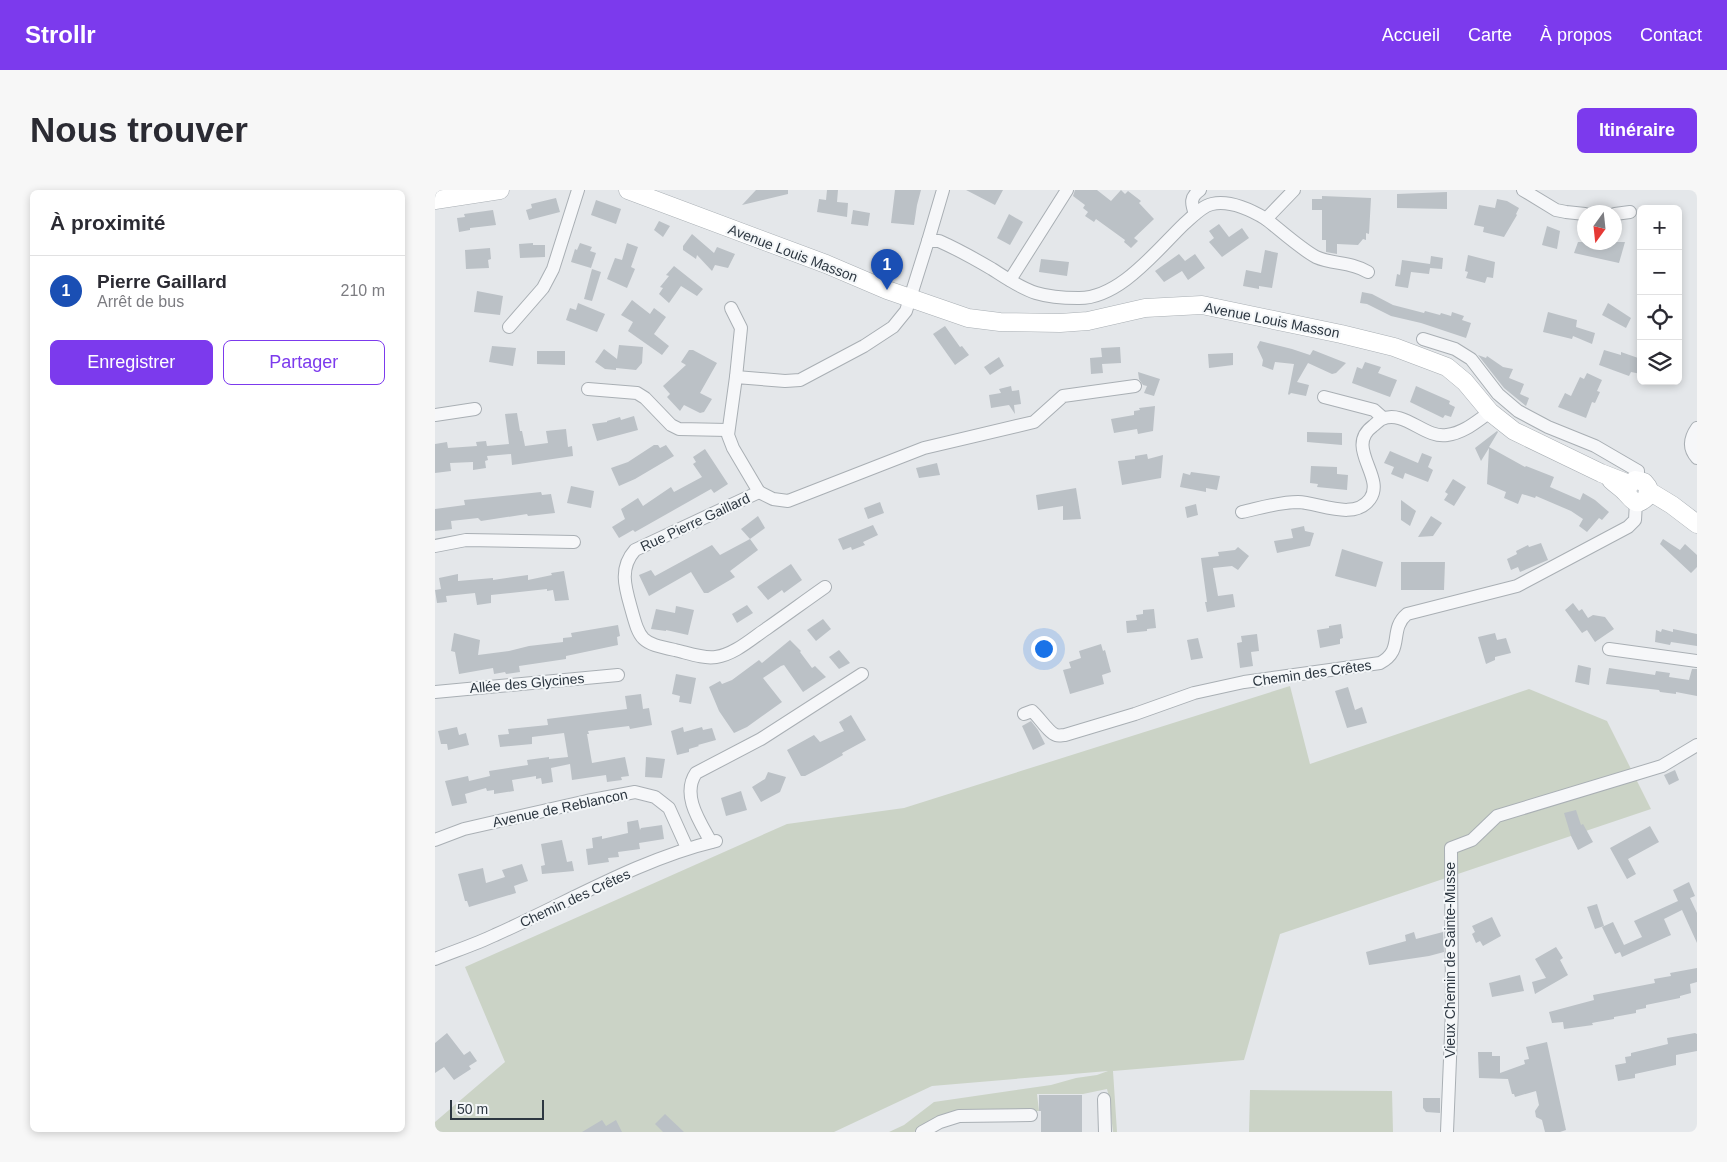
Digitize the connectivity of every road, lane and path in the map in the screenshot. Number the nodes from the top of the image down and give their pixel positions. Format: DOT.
graph roads {
  1 [pos="500,190"];
  2 [pos="578,190"];
  3 [pos="627,190"];
  4 [pos="943,190"];
  5 [pos="1067,190"];
  6 [pos="1200,190"];
  7 [pos="1293,190"];
  8 [pos="1523,190"];
  9 [pos="477,192"];
  10 [pos="1541,194"];
  11 [pos="435,200"];
  12 [pos="1630,212"];
  13 [pos="1577,213"];
  14 [pos="1622,213"];
  15 [pos="1195,214"];
  16 [pos="1266,219"];
  17 [pos="928,241"];
  18 [pos="1368,272"];
  19 [pos="1010,280"];
  20 [pos="910,298"];
  21 [pos="731,308"];
  22 [pos="509,327"];
  23 [pos="1423,339"];
  24 [pos="736,377"];
  25 [pos="1135,386"];
  26 [pos="588,389"];
  27 [pos="1324,397"];
  28 [pos="475,409"];
  29 [pos="1490,412"];
  30 [pos="435,415"];
  31 [pos="1383,418"];
  32 [pos="1697,428"];
  33 [pos="728,430"];
  34 [pos="1697,458"];
  35 [pos="1637,491"];
  36 [pos="759,492"];
  37 [pos="1242,512"];
  38 [pos="1697,524"];
  39 [pos="574,542"];
  40 [pos="435,546"];
  41 [pos="825,587"];
  42 [pos="1609,649"];
  43 [pos="1697,661"];
  44 [pos="861,674"];
  45 [pos="619,675"];
  46 [pos="435,692"];
  47 [pos="1024,714"];
  48 [pos="1697,745"];
  49 [pos="435,840"];
  50 [pos="687,848"];
  51 [pos="435,958"];
  52 [pos="1104,1099"];
  53 [pos="1031,1115"];
  54 [pos="922,1132"];
  55 [pos="1105,1132"];
  56 [pos="1447,1132"];
  1 -- 9 [label="street"];
  2 -- 22 [label="street"];
  3 -- 20 [label="street, Avenue Louis Masson"];
  4 -- 17 [label="street"];
  5 -- 19 [label="street"];
  6 -- 15 [label="street"];
  7 -- 16 [label="street"];
  8 -- 10 [label="street"];
  9 -- 11 [label="street"];
  10 -- 13 [label="street"];
  12 -- 14 [label="street"];
  15 -- 16 [label="street"];
  15 -- 19 [label="street"];
  16 -- 18 [label="street"];
  17 -- 19 [label="street"];
  17 -- 20 [label="street"];
  20 -- 24 [label="street"];
  20 -- 29 [label="street, Avenue Louis Masson"];
  21 -- 24 [label="street, Rue Pierre Gaillard"];
  23 -- 35 [label="street"];
  24 -- 33 [label="street, Rue Pierre Gaillard"];
  25 -- 36 [label="street"];
  26 -- 33 [label="street"];
  27 -- 31 [label="street"];
  28 -- 30 [label="street"];
  29 -- 31 [label="street"];
  29 -- 35 [label="street, Avenue Louis Masson"];
  31 -- 37 [label="street"];
  32 -- 34 [label="street"];
  33 -- 36 [label="street, Rue Pierre Gaillard"];
  35 -- 38 [label="street, Avenue Louis Masson"];
  35 -- 47 [label="street, Chemin des Crêtes"];
  36 -- 41 [label="street, Rue Pierre Gaillard"];
  39 -- 40 [label="street"];
  42 -- 43 [label="street"];
  44 -- 50 [label="street, Chemin des Crêtes"];
  45 -- 46 [label="street, Allée des Glycines"];
  48 -- 56 [label="street, Vieux Chemin de Sainte-Musse"];
  49 -- 50 [label="street, Avenue de Reblancon"];
  50 -- 51 [label="street, Chemin des Crêtes"];
  52 -- 55 [label="street"];
  53 -- 54 [label="street"];
}
